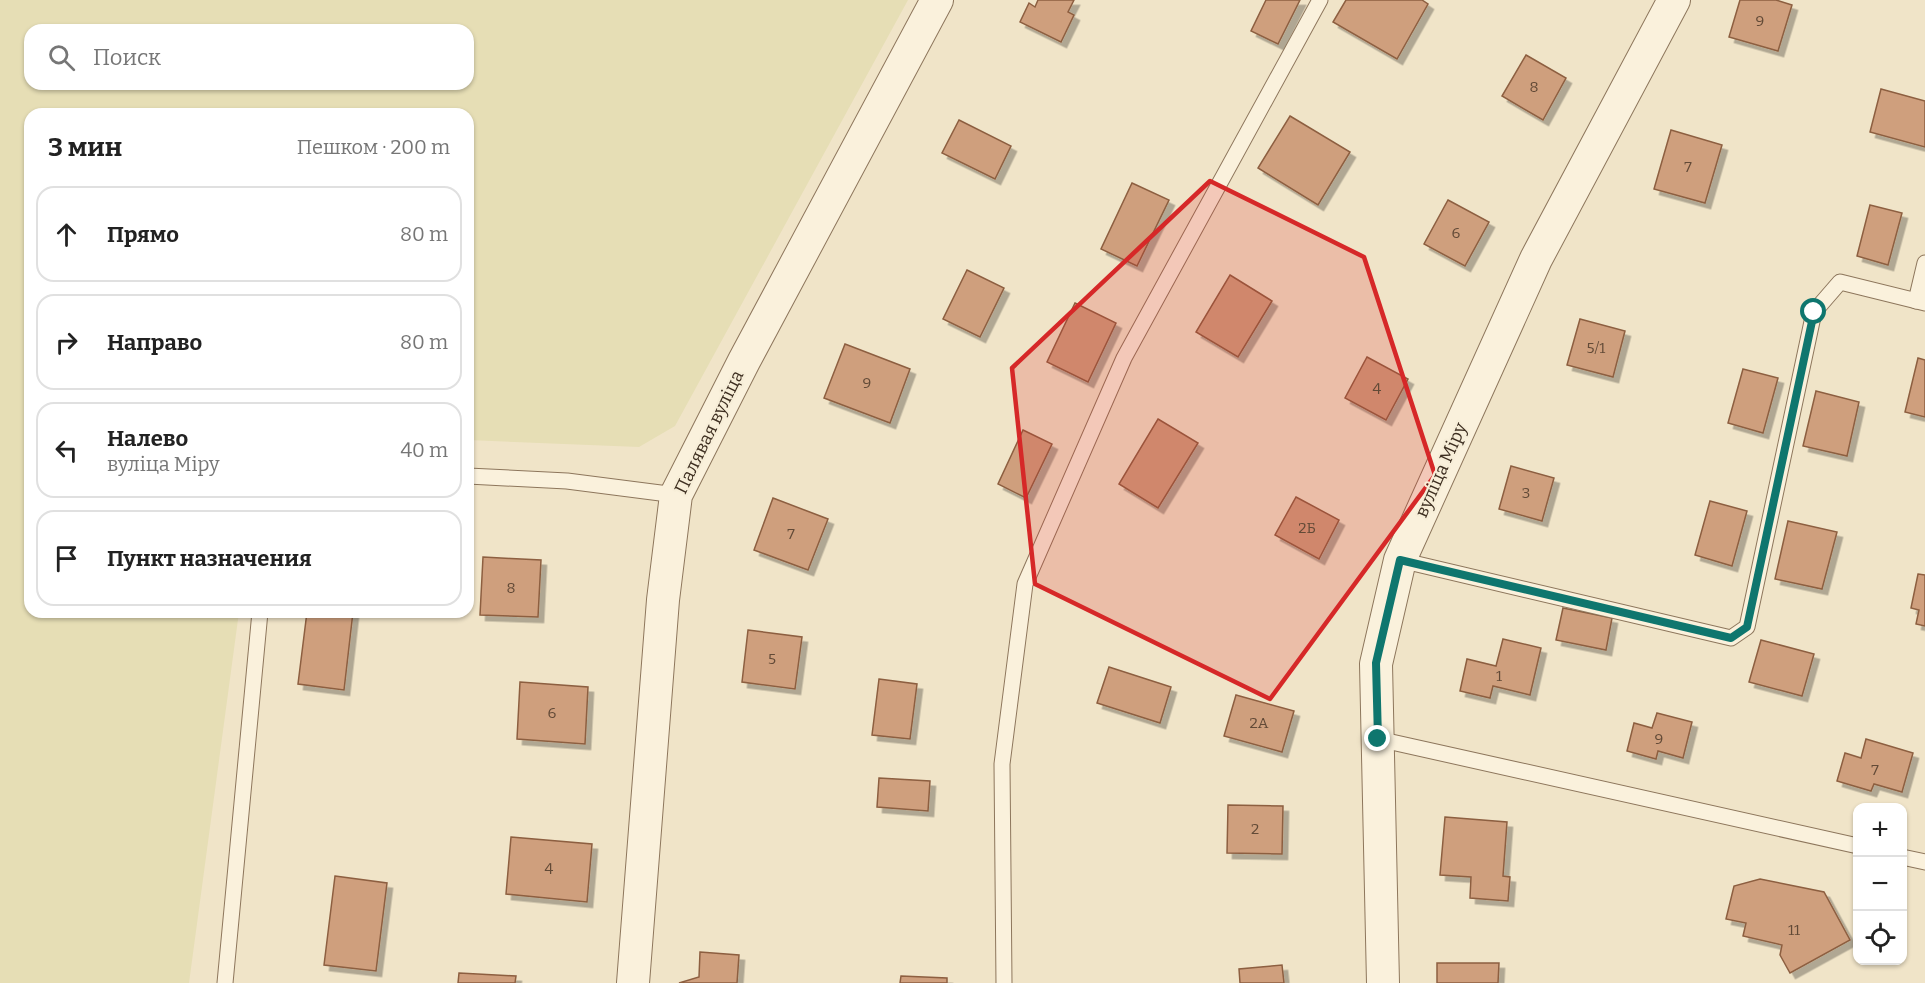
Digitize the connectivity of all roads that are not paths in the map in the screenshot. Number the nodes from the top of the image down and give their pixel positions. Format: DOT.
graph roads {
  1 [pos="937,0"];
  2 [pos="1320,0"];
  3 [pos="1674,0"];
  4 [pos="1925,262"];
  5 [pos="1920,302"];
  6 [pos="474,476"];
  7 [pos="676,495"];
  8 [pos="1400,560"];
  9 [pos="259,618"];
  10 [pos="1378,739"];
  11 [pos="1853,845"];
  12 [pos="1907,858"];
  13 [pos="1925,862"];
  14 [pos="225,983"];
  15 [pos="633,983"];
  16 [pos="1004,983"];
  17 [pos="1383,983"];
  1 -- 7 [label="street, Палявая вуліца"];
  2 -- 16 [label="lane"];
  3 -- 8 [label="street, вуліца Міру"];
  4 -- 5 [label="lane"];
  5 -- 8 [label="lane"];
  6 -- 7 [label="lane"];
  7 -- 15 [label="street, Палявая вуліца"];
  8 -- 10 [label="street, вуліца Міру"];
  9 -- 14 [label="lane"];
  10 -- 11 [label="lane"];
  10 -- 17 [label="street, вуліца Міру"];
  12 -- 13 [label="lane"];
}
